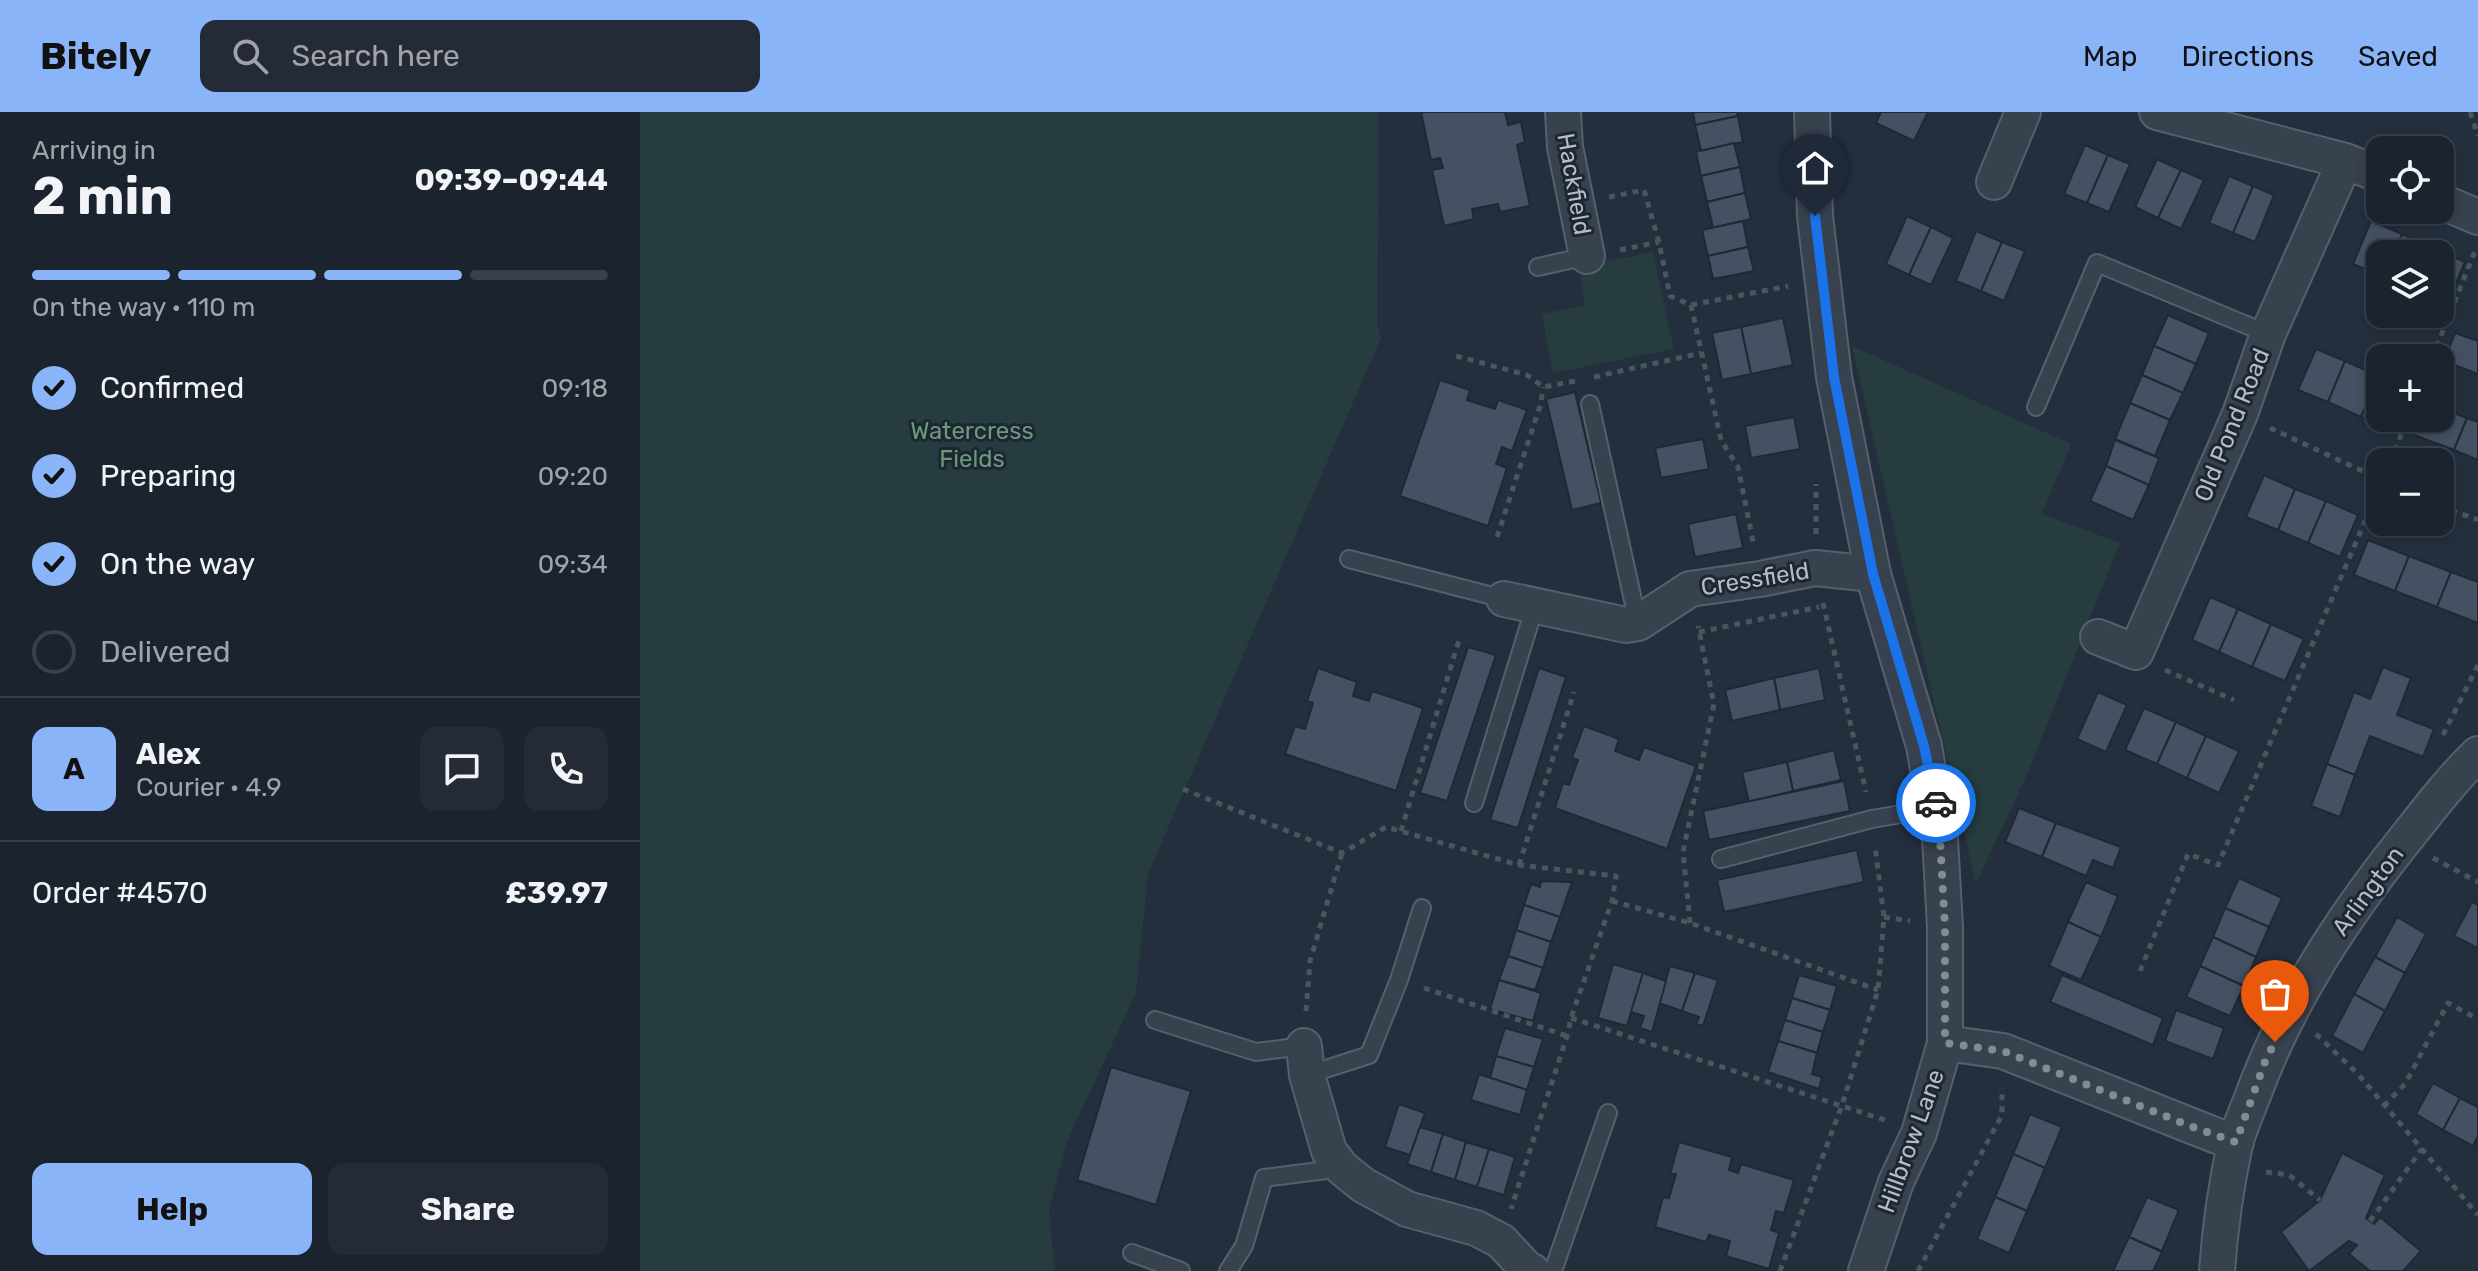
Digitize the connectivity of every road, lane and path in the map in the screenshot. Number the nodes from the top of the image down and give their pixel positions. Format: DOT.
graph roads {
  1 [pos="1563,112"];
  2 [pos="1812,112"];
  3 [pos="2023,112"];
  4 [pos="2470,112"];
  5 [pos="2163,113"];
  6 [pos="2478,136"];
  7 [pos="2345,161"];
  8 [pos="2366,169"];
  9 [pos="1994,182"];
  10 [pos="1577,202"];
  11 [pos="2454,207"];
  12 [pos="2478,217"];
  13 [pos="2478,242"];
  14 [pos="1587,256"];
  15 [pos="1538,267"];
  16 [pos="1823,292"];
  17 [pos="1691,305"];
  18 [pos="2268,334"];
  19 [pos="2438,344"];
  20 [pos="1701,353"];
  21 [pos="1456,356"];
  22 [pos="1543,387"];
  23 [pos="1590,404"];
  24 [pos="2036,407"];
  25 [pos="2240,414"];
  26 [pos="2366,473"];
  27 [pos="1816,479"];
  28 [pos="2454,511"];
  29 [pos="2366,517"];
  30 [pos="2478,520"];
  31 [pos="1497,537"];
  32 [pos="1349,559"];
  33 [pos="1815,568"];
  34 [pos="1873,574"];
  35 [pos="1760,579"];
  36 [pos="1690,589"];
  37 [pos="1519,603"];
  38 [pos="1824,606"];
  39 [pos="1638,623"];
  40 [pos="1699,632"];
  41 [pos="2098,637"];
  42 [pos="1459,640"];
  43 [pos="2136,652"];
  44 [pos="1574,692"];
  45 [pos="2234,700"];
  46 [pos="2478,754"];
  47 [pos="1183,789"];
  48 [pos="1474,803"];
  49 [pos="1937,808"];
  50 [pos="1872,819"];
  51 [pos="1401,831"];
  52 [pos="2404,842"];
  53 [pos="1342,853"];
  54 [pos="1721,859"];
  55 [pos="1519,865"];
  56 [pos="2478,882"];
  57 [pos="1612,901"];
  58 [pos="1422,908"];
  59 [pos="1690,923"];
  60 [pos="2140,971"];
  61 [pos="1399,980"];
  62 [pos="1878,990"];
  63 [pos="1571,1018"];
  64 [pos="2478,1019"];
  65 [pos="1155,1020"];
  66 [pos="2284,1025"];
  67 [pos="1567,1036"];
  68 [pos="1945,1043"];
  69 [pos="2003,1051"];
  70 [pos="1306,1060"];
  71 [pos="1842,1105"];
  72 [pos="2384,1106"];
  73 [pos="1608,1113"];
  74 [pos="1919,1133"];
  75 [pos="2422,1149"];
  76 [pos="2234,1154"];
  77 [pos="1342,1168"];
  78 [pos="2320,1200"];
  79 [pos="2478,1215"];
  80 [pos="2370,1221"];
  81 [pos="1501,1241"];
  82 [pos="1132,1253"];
  83 [pos="1181,1271"];
  84 [pos="1228,1271"];
  85 [pos="1530,1271"];
  86 [pos="1553,1271"];
  87 [pos="1780,1271"];
  88 [pos="1866,1271"];
  89 [pos="1918,1271"];
  90 [pos="2217,1271"];
  1 -- 10 [label="street, Hackfield"];
  2 -- 16 [label="street, Hillbrow Lane"];
  3 -- 9 [label="street"];
  4 -- 6 [label="path"];
  5 -- 7 [label="street"];
  7 -- 8 [label="street"];
  7 -- 18 [label="street, Old Pond Road"];
  10 -- 14 [label="street, Hackfield"];
  10 -- 17 [label="path"];
  11 -- 12 [label="street"];
  13 -- 19 [label="path"];
  14 -- 15 [label="lane"];
  16 -- 17 [label="path"];
  16 -- 34 [label="street, Hillbrow Lane"];
  17 -- 20 [label="path"];
  18 -- 24 [label="lane"];
  18 -- 25 [label="street, Old Pond Road"];
  20 -- 22 [label="path"];
  20 -- 35 [label="path"];
  21 -- 22 [label="path"];
  22 -- 31 [label="path"];
  23 -- 39 [label="lane"];
  25 -- 26 [label="path"];
  25 -- 43 [label="street, Old Pond Road"];
  27 -- 33 [label="path"];
  28 -- 30 [label="path"];
  29 -- 60 [label="path"];
  32 -- 37 [label="lane"];
  33 -- 34 [label="street, Cressfield"];
  33 -- 35 [label="street, Cressfield"];
  33 -- 38 [label="path"];
  34 -- 49 [label="street, Hillbrow Lane"];
  35 -- 36 [label="street, Cressfield"];
  36 -- 39 [label="street, Cressfield"];
  36 -- 40 [label="path"];
  37 -- 39 [label="street"];
  37 -- 48 [label="lane"];
  38 -- 40 [label="path"];
  38 -- 50 [label="path"];
  40 -- 59 [label="path"];
  41 -- 43 [label="street"];
  42 -- 51 [label="path"];
  43 -- 45 [label="path"];
  44 -- 55 [label="path"];
  46 -- 52 [label="street, Arlington"];
  47 -- 53 [label="path"];
  49 -- 50 [label="lane"];
  49 -- 68 [label="street, Hillbrow Lane"];
  50 -- 54 [label="lane"];
  50 -- 62 [label="path"];
  51 -- 53 [label="path"];
  51 -- 55 [label="path"];
  52 -- 56 [label="path"];
  52 -- 66 [label="street, Arlington"];
  53 -- 70 [label="path"];
  55 -- 57 [label="path"];
  57 -- 59 [label="path"];
  57 -- 63 [label="path"];
  58 -- 61 [label="lane"];
  59 -- 62 [label="path"];
  61 -- 67 [label="path"];
  61 -- 70 [label="lane"];
  62 -- 71 [label="path"];
  63 -- 67 [label="path"];
  63 -- 71 [label="path"];
  64 -- 72 [label="path"];
  65 -- 70 [label="lane"];
  66 -- 72 [label="path"];
  66 -- 76 [label="street, Arlington"];
  67 -- 81 [label="path"];
  68 -- 69 [label="street"];
  68 -- 74 [label="street, Hillbrow Lane"];
  69 -- 76 [label="street"];
  69 -- 89 [label="path"];
  70 -- 77 [label="street"];
  71 -- 74 [label="path"];
  71 -- 87 [label="path"];
  72 -- 75 [label="path"];
  73 -- 86 [label="lane"];
  74 -- 88 [label="street, Hillbrow Lane"];
  75 -- 79 [label="path"];
  75 -- 80 [label="path"];
  76 -- 78 [label="path"];
  76 -- 90 [label="street, Arlington"];
  77 -- 81 [label="street"];
  77 -- 84 [label="lane"];
  81 -- 85 [label="street"];
  82 -- 83 [label="lane"];
}
